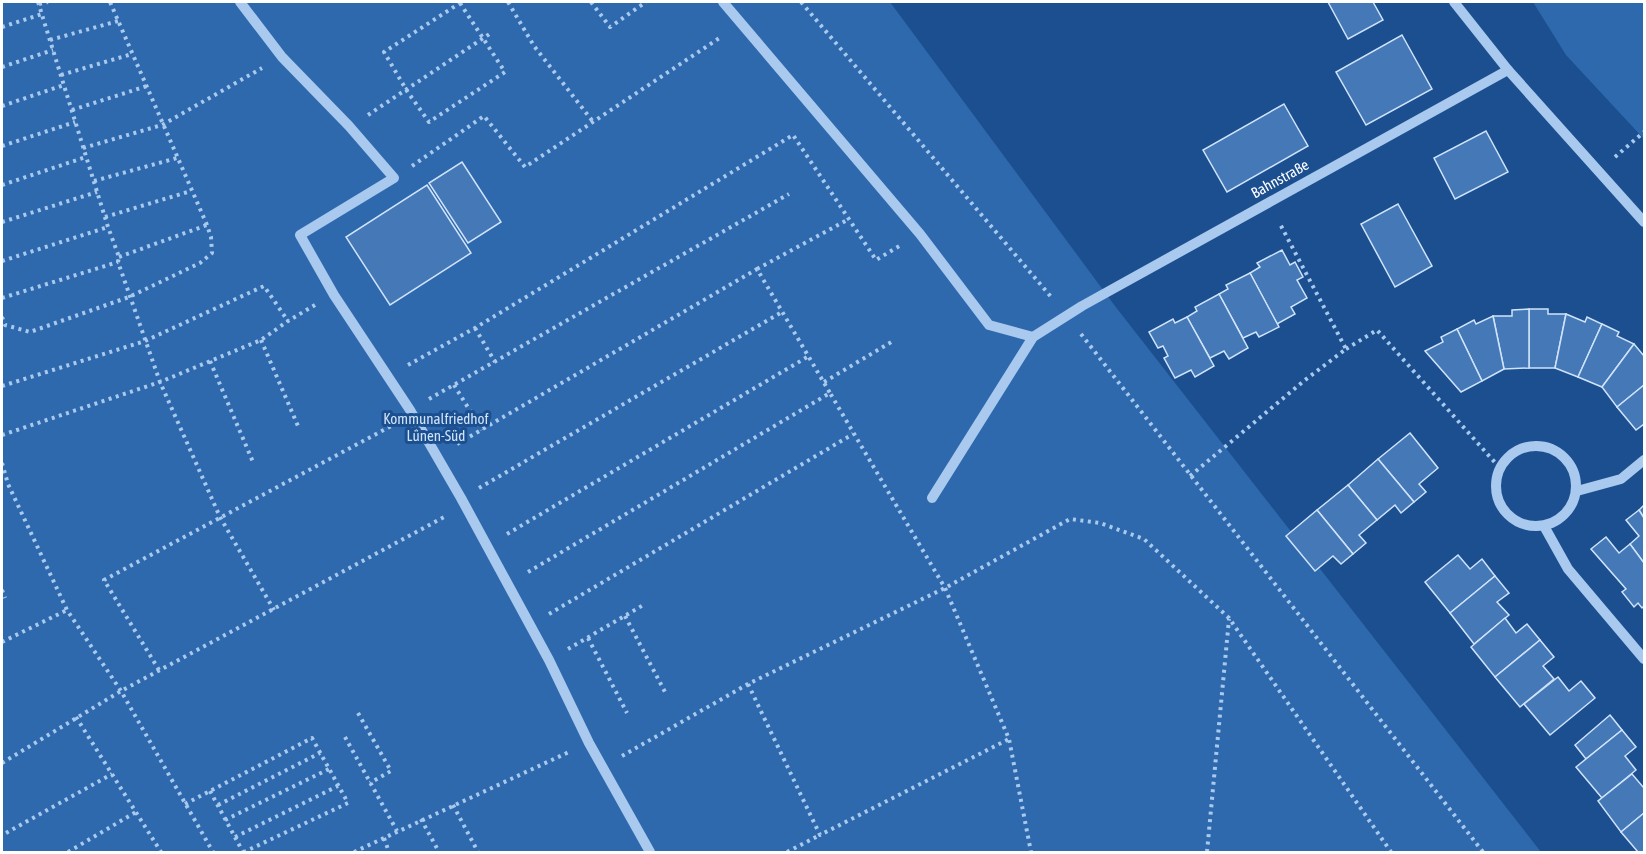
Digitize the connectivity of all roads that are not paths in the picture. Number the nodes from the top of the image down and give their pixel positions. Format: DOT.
graph roads {
  1 [pos="240,2"];
  2 [pos="723,2"];
  3 [pos="1454,2"];
  4 [pos="1508,70"];
  5 [pos="1644,222"];
  6 [pos="1033,337"];
  7 [pos="1644,460"];
  8 [pos="1577,491"];
  9 [pos="932,498"];
  10 [pos="1544,526"];
  11 [pos="1644,659"];
  12 [pos="650,852"];
  1 -- 12 [label="street"];
  2 -- 6 [label="street"];
  3 -- 4 [label="street"];
  4 -- 5 [label="street"];
  4 -- 6 [label="street, Bahnstraße"];
  6 -- 9 [label="street"];
  7 -- 8 [label="street"];
  8 -- 10 [label="street"];
  8 -- 10 [label="street"];
  10 -- 11 [label="street"];
}
